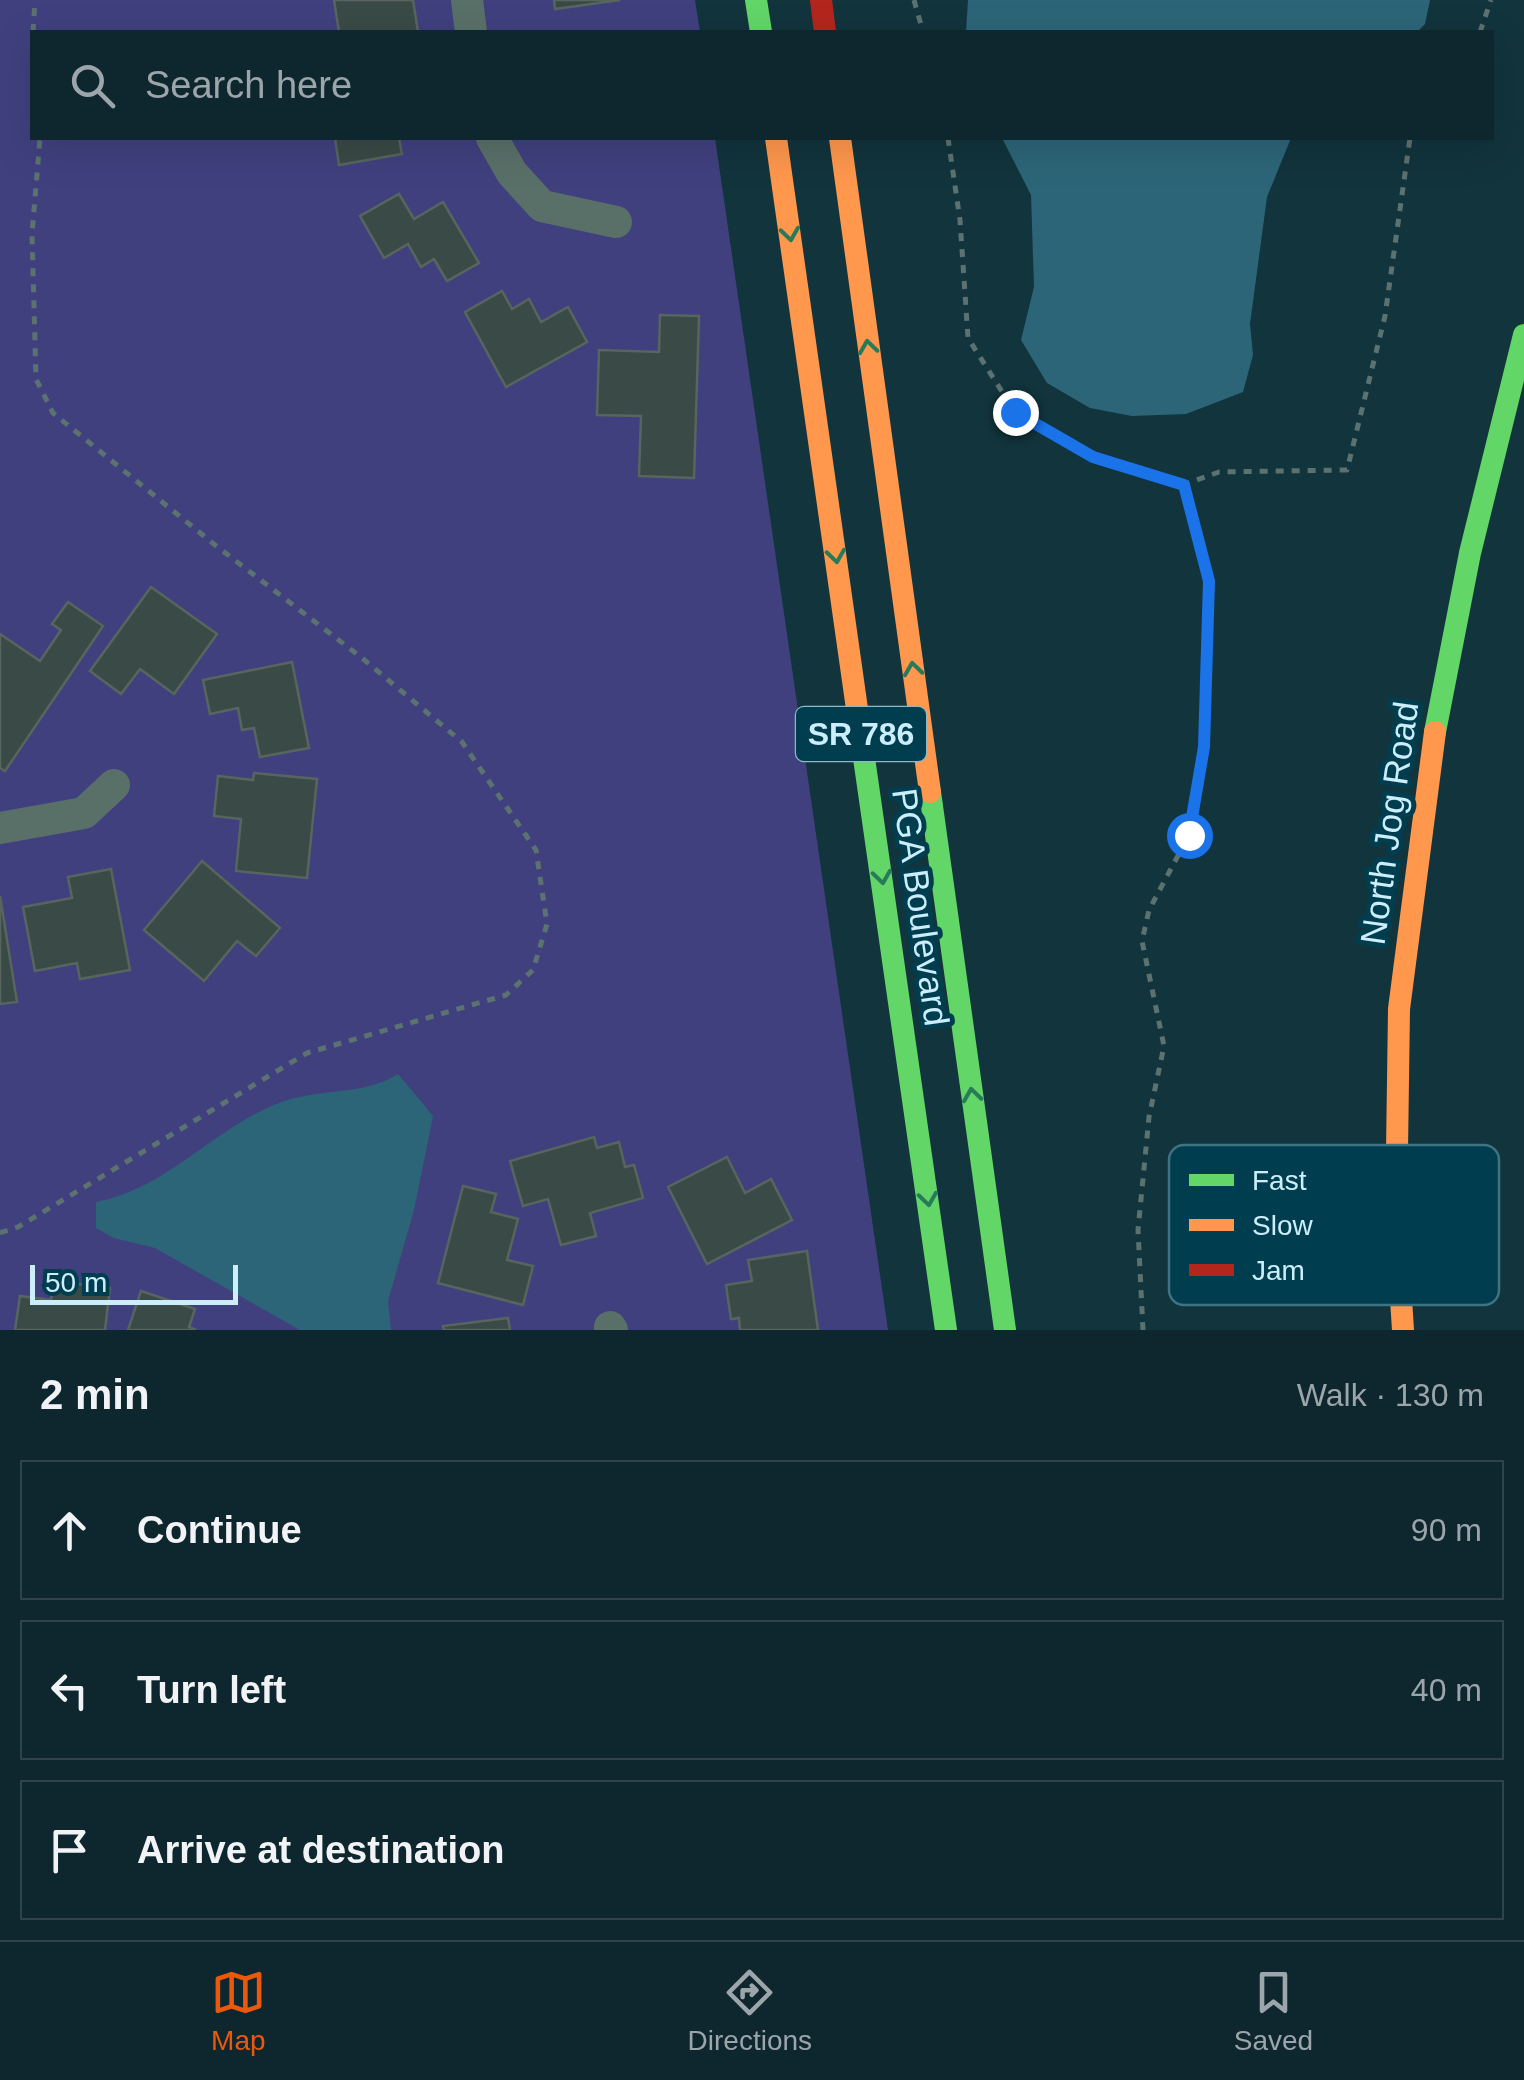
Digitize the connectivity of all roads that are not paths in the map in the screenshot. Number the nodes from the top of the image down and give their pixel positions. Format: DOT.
graph roads {
  1 [pos="467,0"];
  2 [pos="756,0"];
  3 [pos="820,0"];
  4 [pos="471,30"];
  5 [pos="761,30"];
  6 [pos="825,30"];
  7 [pos="493,140"];
  8 [pos="776,140"];
  9 [pos="840,140"];
  10 [pos="616,222"];
  11 [pos="1524,335"];
  12 [pos="114,785"];
  13 [pos="0,828"];
  14 [pos="1397,1145"];
  15 [pos="1402,1305"];
  16 [pos="946,1330"];
  17 [pos="1005,1330"];
  18 [pos="1404,1330"];
  1 -- 4 [label="street"];
  2 -- 5 [label="main road"];
  3 -- 6 [label="main road"];
  7 -- 10 [label="street"];
  8 -- 16 [label="main road, PGA Boulevard / SR 786, one-way"];
  17 -- 9 [label="main road, PGA Boulevard / SR 786, one-way"];
  11 -- 14 [label="main road, North Jog Road"];
  12 -- 13 [label="street"];
  15 -- 18 [label="main road, North Jog Road"];
}
